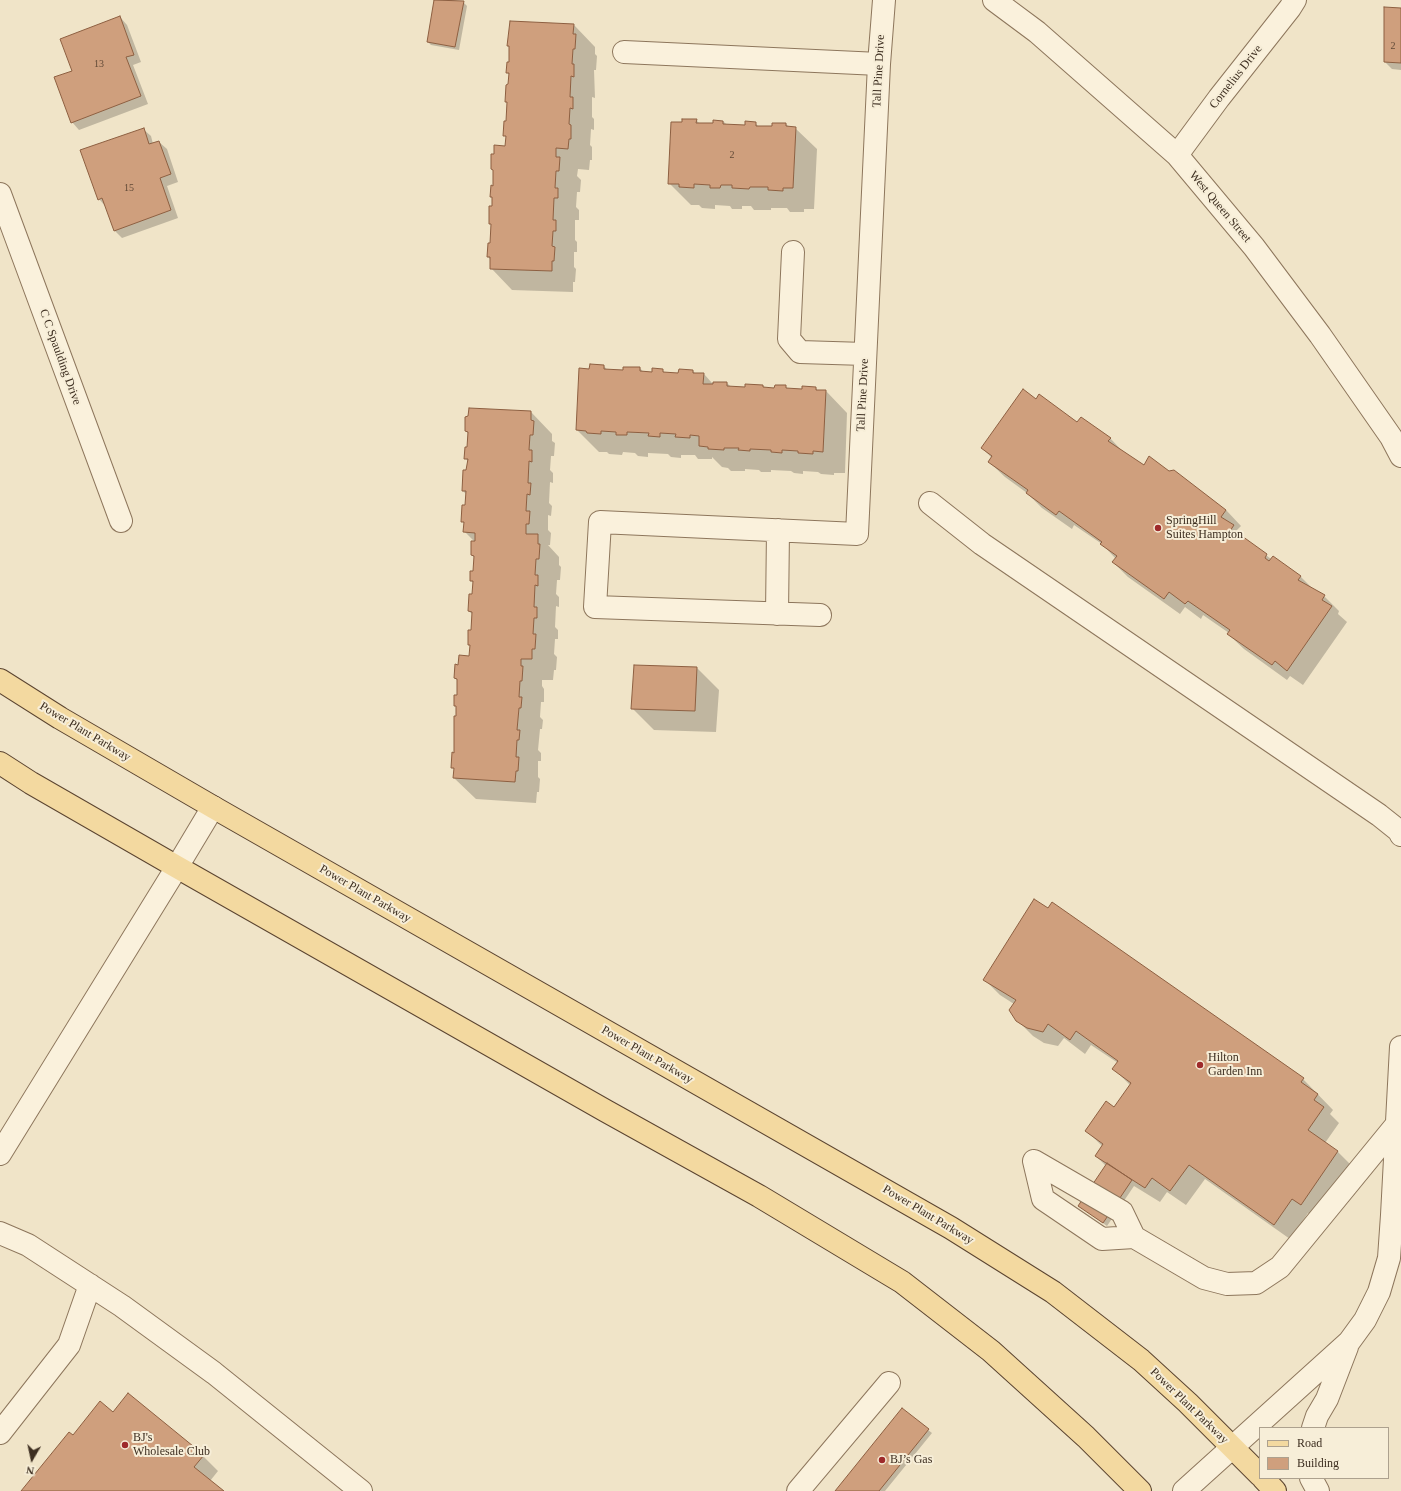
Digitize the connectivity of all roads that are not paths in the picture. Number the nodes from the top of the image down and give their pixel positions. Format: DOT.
graph roads {
  1 [pos="884,0"];
  2 [pos="994,0"];
  3 [pos="1294,0"];
  4 [pos="624,52"];
  5 [pos="879,64"];
  6 [pos="1177,155"];
  7 [pos="0,194"];
  8 [pos="793,252"];
  9 [pos="865,354"];
  10 [pos="1401,456"];
  11 [pos="930,503"];
  12 [pos="121,521"];
  13 [pos="778,530"];
  14 [pos="777,614"];
  15 [pos="820,615"];
  16 [pos="0,680"];
  17 [pos="0,763"];
  18 [pos="213,807"];
  19 [pos="1401,835"];
  20 [pos="178,867"];
  21 [pos="1401,1047"];
  22 [pos="1397,1124"];
  23 [pos="0,1154"];
  24 [pos="0,1233"];
  25 [pos="1134,1237"];
  26 [pos="90,1285"];
  27 [pos="1349,1342"];
  28 [pos="889,1383"];
  29 [pos="1313,1427"];
  30 [pos="0,1433"];
  31 [pos="1232,1448"];
  32 [pos="1259,1474"];
  33 [pos="1264,1479"];
  34 [pos="1312,1479"];
  35 [pos="361,1491"];
  36 [pos="798,1491"];
  37 [pos="1140,1491"];
  38 [pos="1184,1491"];
  39 [pos="1275,1491"];
  40 [pos="1318,1491"];
  1 -- 5 [label="street, Tall Pine Drive"];
  2 -- 6 [label="street, West Queen Street"];
  3 -- 6 [label="street, Cornelius Drive"];
  4 -- 5 [label="street"];
  5 -- 9 [label="street, Tall Pine Drive"];
  6 -- 10 [label="street, West Queen Street"];
  7 -- 12 [label="street, C C Spaulding Drive"];
  8 -- 9 [label="street"];
  9 -- 13 [label="street, Tall Pine Drive"];
  11 -- 19 [label="street"];
  13 -- 14 [label="street"];
  13 -- 14 [label="street, Tall Pine Drive"];
  14 -- 15 [label="street"];
  16 -- 18 [label="main road, Power Plant Parkway"];
  17 -- 20 [label="main road"];
  18 -- 20 [label="street"];
  18 -- 31 [label="main road, Power Plant Parkway"];
  20 -- 23 [label="street"];
  20 -- 37 [label="main road"];
  21 -- 22 [label="street"];
  22 -- 25 [label="street"];
  22 -- 27 [label="street"];
  24 -- 26 [label="street"];
  26 -- 30 [label="street"];
  26 -- 35 [label="street"];
  27 -- 29 [label="street"];
  27 -- 31 [label="street"];
  28 -- 36 [label="street"];
  31 -- 32 [label="main road, Power Plant Parkway"];
  31 -- 38 [label="street"];
  33 -- 39 [label="main road"];
  34 -- 40 [label="street"];
}
